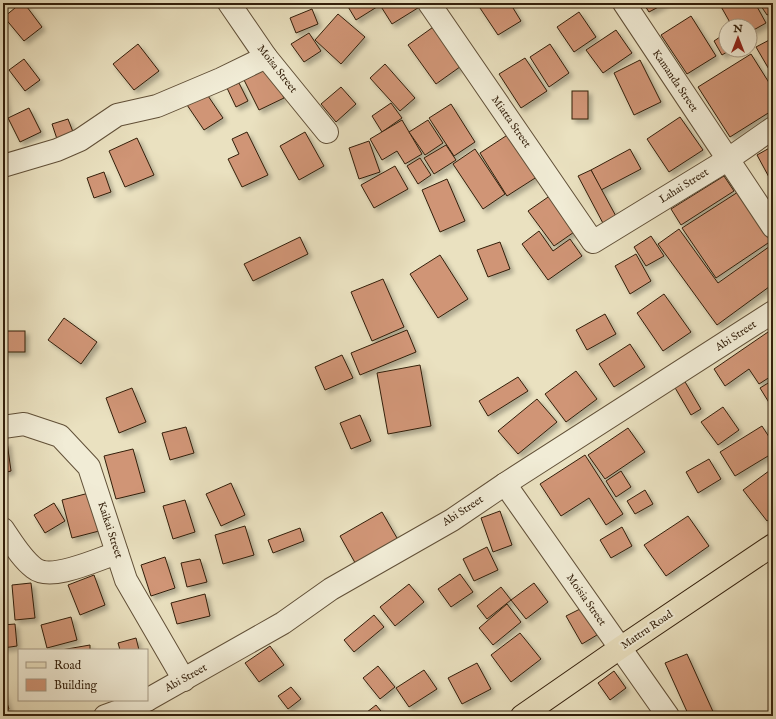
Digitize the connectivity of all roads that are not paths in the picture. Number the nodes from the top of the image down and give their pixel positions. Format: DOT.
graph roads {
  1 [pos="229,3"];
  2 [pos="429,3"];
  3 [pos="624,3"];
  4 [pos="266,57"];
  5 [pos="773,128"];
  6 [pos="327,132"];
  7 [pos="727,160"];
  8 [pos="3,166"];
  9 [pos="773,228"];
  10 [pos="593,242"];
  11 [pos="773,312"];
  12 [pos="3,426"];
  13 [pos="505,484"];
  14 [pos="3,529"];
  15 [pos="773,545"];
  16 [pos="117,553"];
  17 [pos="620,648"];
  18 [pos="184,680"];
  19 [pos="148,699"];
  20 [pos="145,701"];
  21 [pos="105,716"];
  22 [pos="522,716"];
  23 [pos="668,716"];
  1 -- 4 [label="street, Moisa Street"];
  2 -- 10 [label="street, Miatta Street"];
  3 -- 7 [label="street, Kamanda Street"];
  4 -- 6 [label="street, Moisa Street"];
  4 -- 8 [label="street"];
  5 -- 7 [label="street, Lahai Street"];
  7 -- 9 [label="street, Kamanda Street"];
  7 -- 10 [label="street, Lahai Street"];
  11 -- 13 [label="street, Abi Street"];
  12 -- 16 [label="street, Kaikai Street"];
  13 -- 17 [label="street, Moisia Street"];
  13 -- 18 [label="street, Abi Street"];
  14 -- 16 [label="street"];
  15 -- 17 [label="main road, Mattru Road"];
  16 -- 18 [label="street, Kaikai Street"];
  17 -- 22 [label="main road, Mattru Road"];
  17 -- 23 [label="street, Moisia Street"];
  18 -- 19 [label="street, Abi Street"];
  20 -- 21 [label="street, Abi Street"];
}
